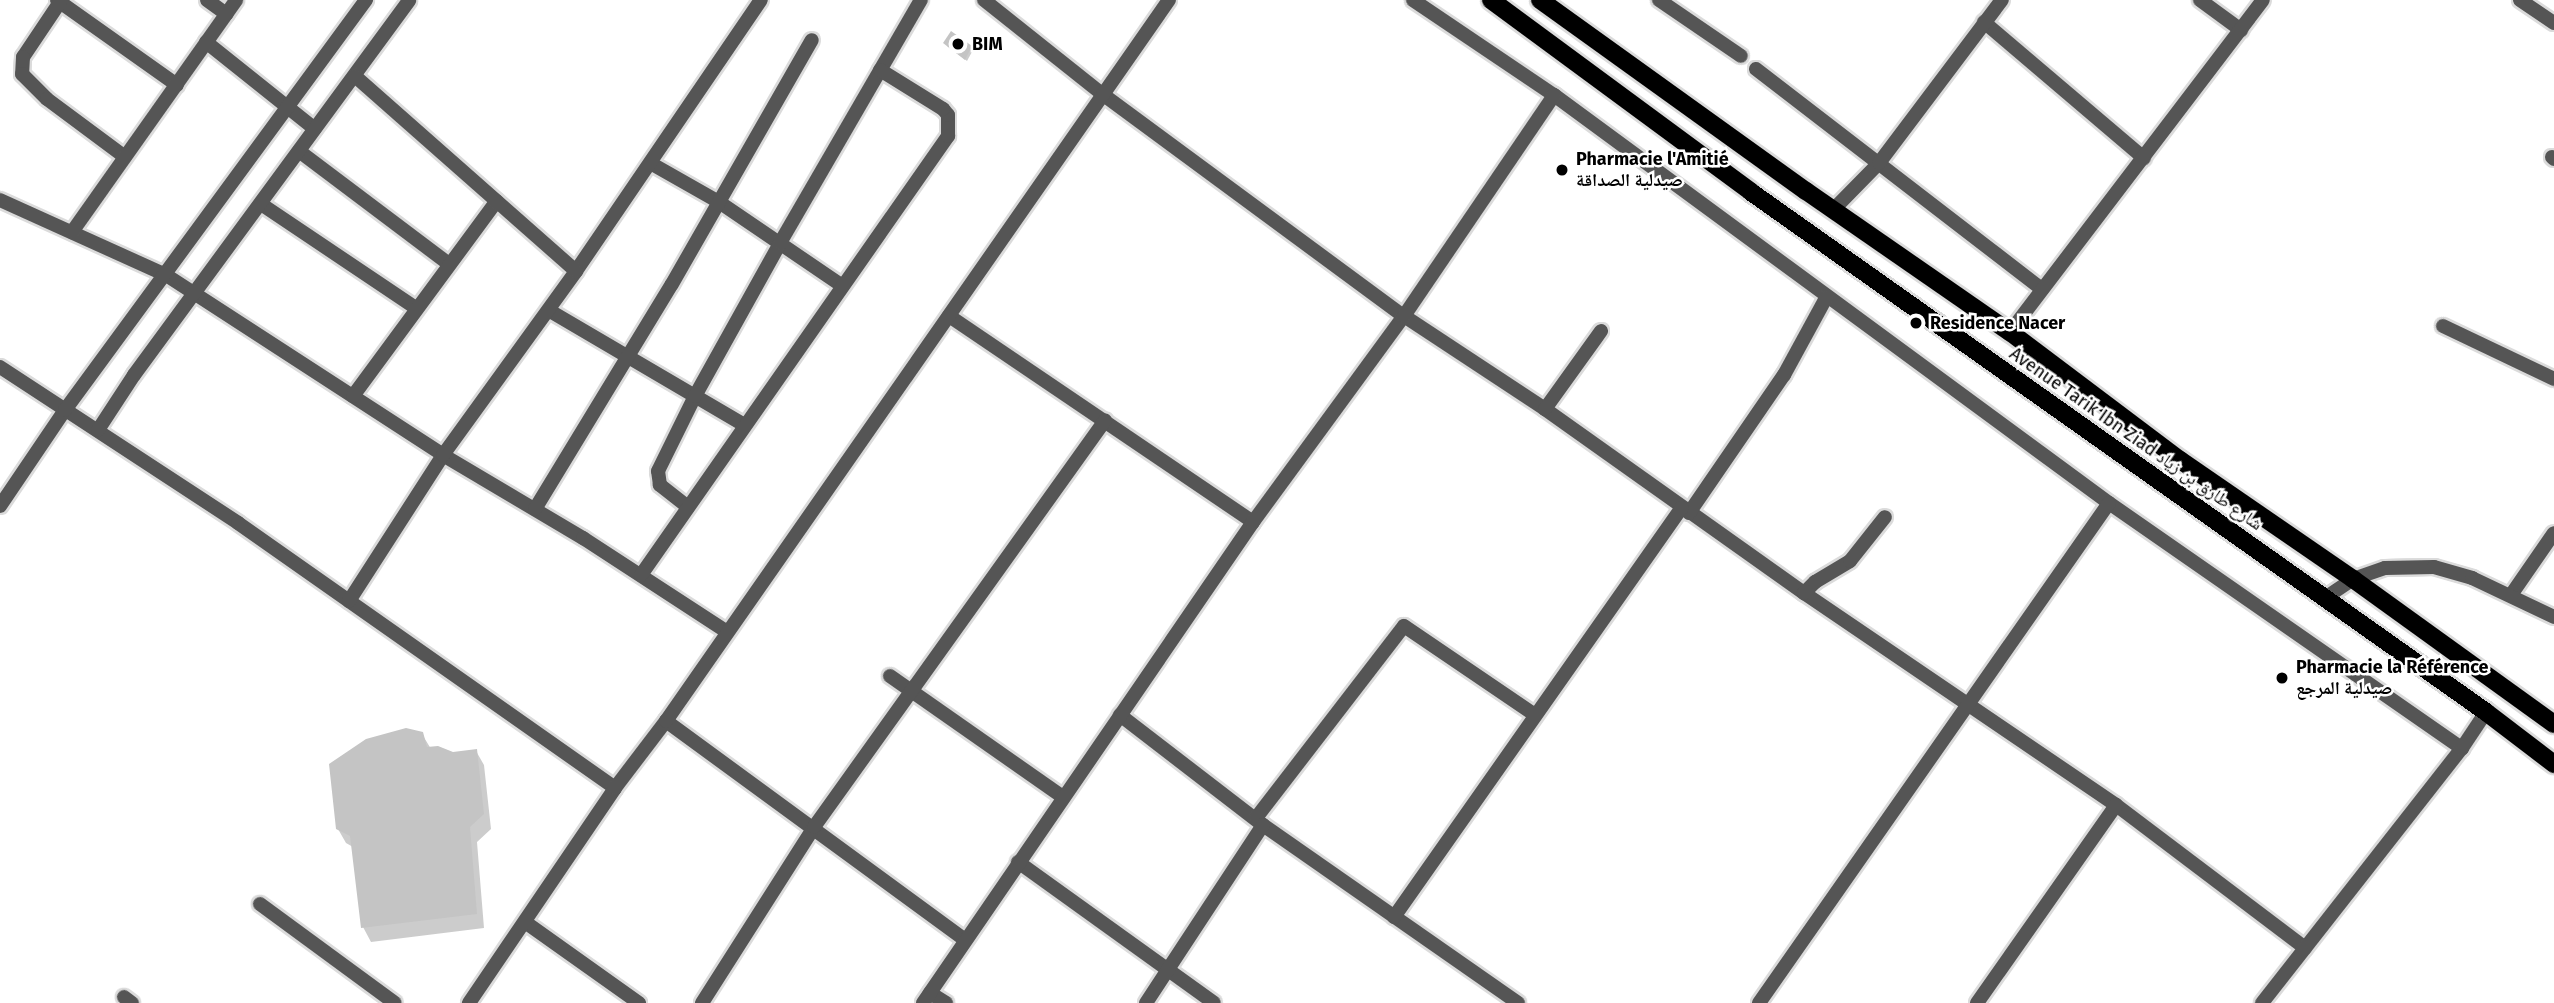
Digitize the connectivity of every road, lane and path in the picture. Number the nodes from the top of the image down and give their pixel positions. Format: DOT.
graph roads {
  1 [pos="207,0"];
  2 [pos="236,0"];
  3 [pos="366,0"];
  4 [pos="410,0"];
  5 [pos="761,0"];
  6 [pos="920,0"];
  7 [pos="984,0"];
  8 [pos="1169,0"];
  9 [pos="1413,0"];
  10 [pos="1490,0"];
  11 [pos="1540,0"];
  12 [pos="1659,0"];
  13 [pos="2002,0"];
  14 [pos="2200,0"];
  15 [pos="2263,0"];
  16 [pos="2520,0"];
  17 [pos="59,1"];
  18 [pos="226,14"];
  19 [pos="1984,22"];
  20 [pos="2554,23"];
  21 [pos="2241,30"];
  22 [pos="812,40"];
  23 [pos="206,42"];
  24 [pos="1741,56"];
  25 [pos="1756,69"];
  26 [pos="880,70"];
  27 [pos="355,76"];
  28 [pos="177,85"];
  29 [pos="1101,93"];
  30 [pos="1554,95"];
  31 [pos="286,108"];
  32 [pos="315,129"];
  33 [pos="299,151"];
  34 [pos="125,157"];
  35 [pos="2144,158"];
  36 [pos="1879,163"];
  37 [pos="652,164"];
  38 [pos="0,200"];
  39 [pos="497,201"];
  40 [pos="719,202"];
  41 [pos="261,205"];
  42 [pos="1833,210"];
  43 [pos="72,233"];
  44 [pos="780,243"];
  45 [pos="449,264"];
  46 [pos="576,271"];
  47 [pos="166,275"];
  48 [pos="841,285"];
  49 [pos="2042,289"];
  50 [pos="194,292"];
  51 [pos="1826,298"];
  52 [pos="416,308"];
  53 [pos="550,311"];
  54 [pos="948,316"];
  55 [pos="1404,316"];
  56 [pos="2443,326"];
  57 [pos="1601,331"];
  58 [pos="2010,332"];
  59 [pos="629,356"];
  60 [pos="0,366"];
  61 [pos="2554,379"];
  62 [pos="353,396"];
  63 [pos="695,396"];
  64 [pos="1545,409"];
  65 [pos="65,410"];
  66 [pos="1105,421"];
  67 [pos="744,425"];
  68 [pos="98,430"];
  69 [pos="443,455"];
  70 [pos="2109,503"];
  71 [pos="0,506"];
  72 [pos="688,507"];
  73 [pos="535,509"];
  74 [pos="1685,510"];
  75 [pos="1885,517"];
  76 [pos="1253,522"];
  77 [pos="2554,533"];
  78 [pos="641,575"];
  79 [pos="2353,579"];
  80 [pos="1804,593"];
  81 [pos="2511,595"];
  82 [pos="2325,598"];
  83 [pos="349,601"];
  84 [pos="2554,617"];
  85 [pos="727,632"];
  86 [pos="890,676"];
  87 [pos="912,691"];
  88 [pos="1968,706"];
  89 [pos="2486,712"];
  90 [pos="1120,715"];
  91 [pos="1535,715"];
  92 [pos="666,721"];
  93 [pos="2554,724"];
  94 [pos="2462,748"];
  95 [pos="2554,764"];
  96 [pos="615,789"];
  97 [pos="1063,797"];
  98 [pos="2116,805"];
  99 [pos="1259,821"];
  100 [pos="814,827"];
  101 [pos="1018,862"];
  102 [pos="260,904"];
  103 [pos="1394,916"];
  104 [pos="525,922"];
  105 [pos="965,940"];
  106 [pos="2305,948"];
  107 [pos="1168,970"];
  108 [pos="927,998"];
  109 [pos="395,1003"];
  110 [pos="469,1003"];
  111 [pos="639,1003"];
  112 [pos="702,1003"];
  113 [pos="946,1003"];
  114 [pos="1146,1003"];
  115 [pos="1214,1003"];
  116 [pos="1518,1003"];
  117 [pos="1759,1003"];
  118 [pos="1977,1003"];
  119 [pos="2262,1003"];
  1 -- 18 [label="street"];
  2 -- 18 [label="street"];
  3 -- 31 [label="street"];
  4 -- 27 [label="street"];
  5 -- 37 [label="street"];
  6 -- 26 [label="street"];
  7 -- 29 [label="street"];
  8 -- 29 [label="street"];
  9 -- 30 [label="street"];
  10 -- 82 [label="main road, Avenue Tarik Ibn Ziad شارع طارق بن زياد"];
  11 -- 42 [label="main road, Avenue Tarik Ibn Ziad شارع طارق بن زياد"];
  12 -- 24 [label="street"];
  13 -- 19 [label="street"];
  14 -- 21 [label="street"];
  15 -- 21 [label="street"];
  16 -- 20 [label="street"];
  17 -- 28 [label="street"];
  17 -- 34 [label="street"];
  18 -- 23 [label="street"];
  19 -- 35 [label="street"];
  19 -- 36 [label="street"];
  21 -- 35 [label="street"];
  22 -- 40 [label="street"];
  23 -- 28 [label="street"];
  23 -- 31 [label="street"];
  25 -- 36 [label="street"];
  26 -- 44 [label="street"];
  26 -- 48 [label="street"];
  27 -- 32 [label="street"];
  27 -- 39 [label="street"];
  28 -- 34 [label="street"];
  29 -- 54 [label="street"];
  29 -- 55 [label="street"];
  30 -- 51 [label="street"];
  30 -- 55 [label="street"];
  31 -- 32 [label="street"];
  31 -- 47 [label="street"];
  32 -- 33 [label="street"];
  33 -- 41 [label="street"];
  33 -- 45 [label="street"];
  34 -- 43 [label="street"];
  35 -- 49 [label="street"];
  36 -- 42 [label="street"];
  36 -- 49 [label="street"];
  37 -- 40 [label="street"];
  37 -- 46 [label="street"];
  38 -- 43 [label="street"];
  39 -- 45 [label="street"];
  39 -- 46 [label="street"];
  40 -- 44 [label="street"];
  40 -- 59 [label="street"];
  41 -- 50 [label="street"];
  41 -- 52 [label="street"];
  42 -- 58 [label="main road, Avenue Tarik Ibn Ziad شارع طارق بن زياد"];
  43 -- 47 [label="street"];
  44 -- 48 [label="street"];
  44 -- 63 [label="street"];
  45 -- 52 [label="street"];
  46 -- 53 [label="street"];
  47 -- 50 [label="street"];
  47 -- 65 [label="street"];
  48 -- 67 [label="street"];
  49 -- 58 [label="street"];
  50 -- 62 [label="street"];
  50 -- 68 [label="street"];
  51 -- 70 [label="street"];
  51 -- 74 [label="street"];
  52 -- 62 [label="street"];
  53 -- 59 [label="street"];
  53 -- 69 [label="street"];
  54 -- 66 [label="street"];
  54 -- 85 [label="street"];
  55 -- 64 [label="street"];
  55 -- 76 [label="street"];
  56 -- 61 [label="street"];
  57 -- 64 [label="street"];
  58 -- 79 [label="main road, Avenue Tarik Ibn Ziad شارع طارق بن زياد"];
  59 -- 63 [label="street"];
  59 -- 73 [label="street"];
  60 -- 65 [label="street"];
  62 -- 69 [label="street"];
  63 -- 67 [label="street"];
  63 -- 72 [label="street"];
  64 -- 74 [label="street"];
  65 -- 68 [label="street"];
  65 -- 71 [label="street"];
  66 -- 76 [label="street"];
  66 -- 87 [label="street"];
  67 -- 72 [label="street"];
  68 -- 83 [label="street"];
  69 -- 73 [label="street"];
  69 -- 83 [label="street"];
  70 -- 88 [label="street"];
  70 -- 94 [label="street"];
  72 -- 78 [label="street"];
  73 -- 78 [label="street"];
  74 -- 80 [label="street"];
  74 -- 91 [label="street"];
  75 -- 80 [label="street"];
  76 -- 90 [label="street"];
  77 -- 81 [label="street"];
  78 -- 85 [label="street"];
  79 -- 81 [label="street"];
  79 -- 82 [label="street"];
  79 -- 93 [label="main road, Avenue Tarik Ibn Ziad شارع طارق بن زياد"];
  80 -- 88 [label="street"];
  81 -- 84 [label="street"];
  82 -- 89 [label="main road, Avenue Tarik Ibn Ziad شارع طارق بن زياد"];
  83 -- 96 [label="street"];
  85 -- 92 [label="street"];
  86 -- 87 [label="street"];
  87 -- 97 [label="street"];
  87 -- 100 [label="street"];
  88 -- 98 [label="street"];
  88 -- 117 [label="street"];
  89 -- 94 [label="street"];
  89 -- 95 [label="main road, Avenue Tarik Ibn Ziad شارع طارق بن زياد"];
  90 -- 97 [label="street"];
  90 -- 99 [label="street"];
  91 -- 99 [label="street"];
  91 -- 103 [label="street"];
  92 -- 96 [label="street"];
  92 -- 100 [label="street"];
  94 -- 106 [label="street"];
  96 -- 104 [label="street"];
  97 -- 101 [label="street"];
  98 -- 106 [label="street"];
  98 -- 118 [label="street"];
  99 -- 103 [label="street"];
  99 -- 107 [label="street"];
  100 -- 105 [label="street"];
  100 -- 112 [label="street"];
  101 -- 105 [label="street"];
  101 -- 107 [label="street"];
  102 -- 109 [label="street"];
  103 -- 116 [label="street"];
  104 -- 110 [label="street"];
  104 -- 111 [label="street"];
  105 -- 108 [label="street"];
  106 -- 119 [label="street"];
  107 -- 114 [label="street"];
  107 -- 115 [label="street"];
  108 -- 113 [label="street"];
}
